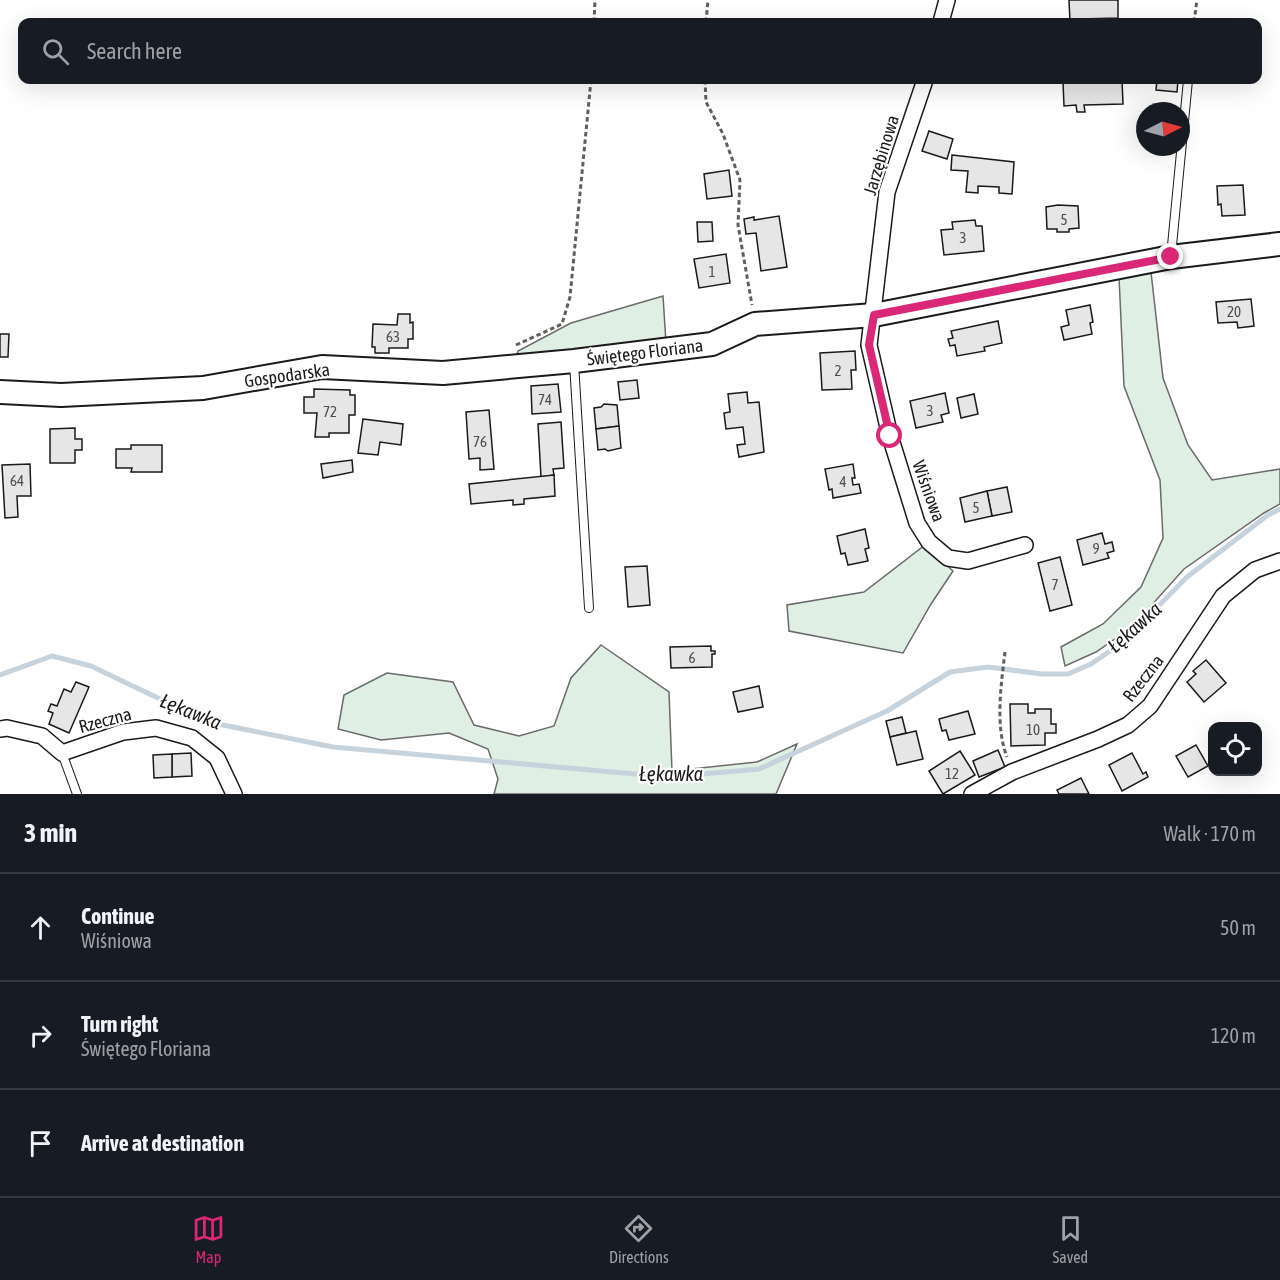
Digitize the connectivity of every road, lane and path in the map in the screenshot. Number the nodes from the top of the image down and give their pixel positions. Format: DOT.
graph roads {
  1 [pos="595,0"];
  2 [pos="708,0"];
  3 [pos="947,0"];
  4 [pos="1197,0"];
  5 [pos="594,18"];
  6 [pos="706,18"];
  7 [pos="942,18"];
  8 [pos="1195,18"];
  9 [pos="591,84"];
  10 [pos="705,84"];
  11 [pos="924,84"];
  12 [pos="1188,84"];
  13 [pos="1280,244"];
  14 [pos="1171,257"];
  15 [pos="874,315"];
  16 [pos="755,324"];
  17 [pos="574,361"];
  18 [pos="500,368"];
  19 [pos="0,392"];
  20 [pos="1025,545"];
  21 [pos="1280,561"];
  22 [pos="589,608"];
  23 [pos="1005,652"];
  24 [pos="0,729"];
  25 [pos="62,753"];
  26 [pos="1012,771"];
  27 [pos="77,794"];
  28 [pos="234,794"];
  29 [pos="972,794"];
  1 -- 5 [label="path"];
  2 -- 6 [label="path"];
  3 -- 7 [label="street"];
  4 -- 8 [label="path"];
  9 -- 18 [label="path"];
  10 -- 16 [label="path"];
  11 -- 15 [label="street, Jarzębinowa"];
  12 -- 14 [label="lane"];
  13 -- 14 [label="street, Świętego Floriana"];
  14 -- 15 [label="street, Świętego Floriana"];
  15 -- 16 [label="street, Świętego Floriana"];
  15 -- 20 [label="street, Wiśniowa"];
  16 -- 17 [label="street, Świętego Floriana"];
  17 -- 18 [label="street, Gospodarska"];
  17 -- 22 [label="lane"];
  18 -- 19 [label="street, Gospodarska"];
  21 -- 26 [label="street, Rzeczna"];
  23 -- 26 [label="path"];
  24 -- 25 [label="street, Rzeczna"];
  25 -- 27 [label="lane"];
  25 -- 28 [label="street, Rzeczna"];
  26 -- 29 [label="street, Rzeczna"];
}
